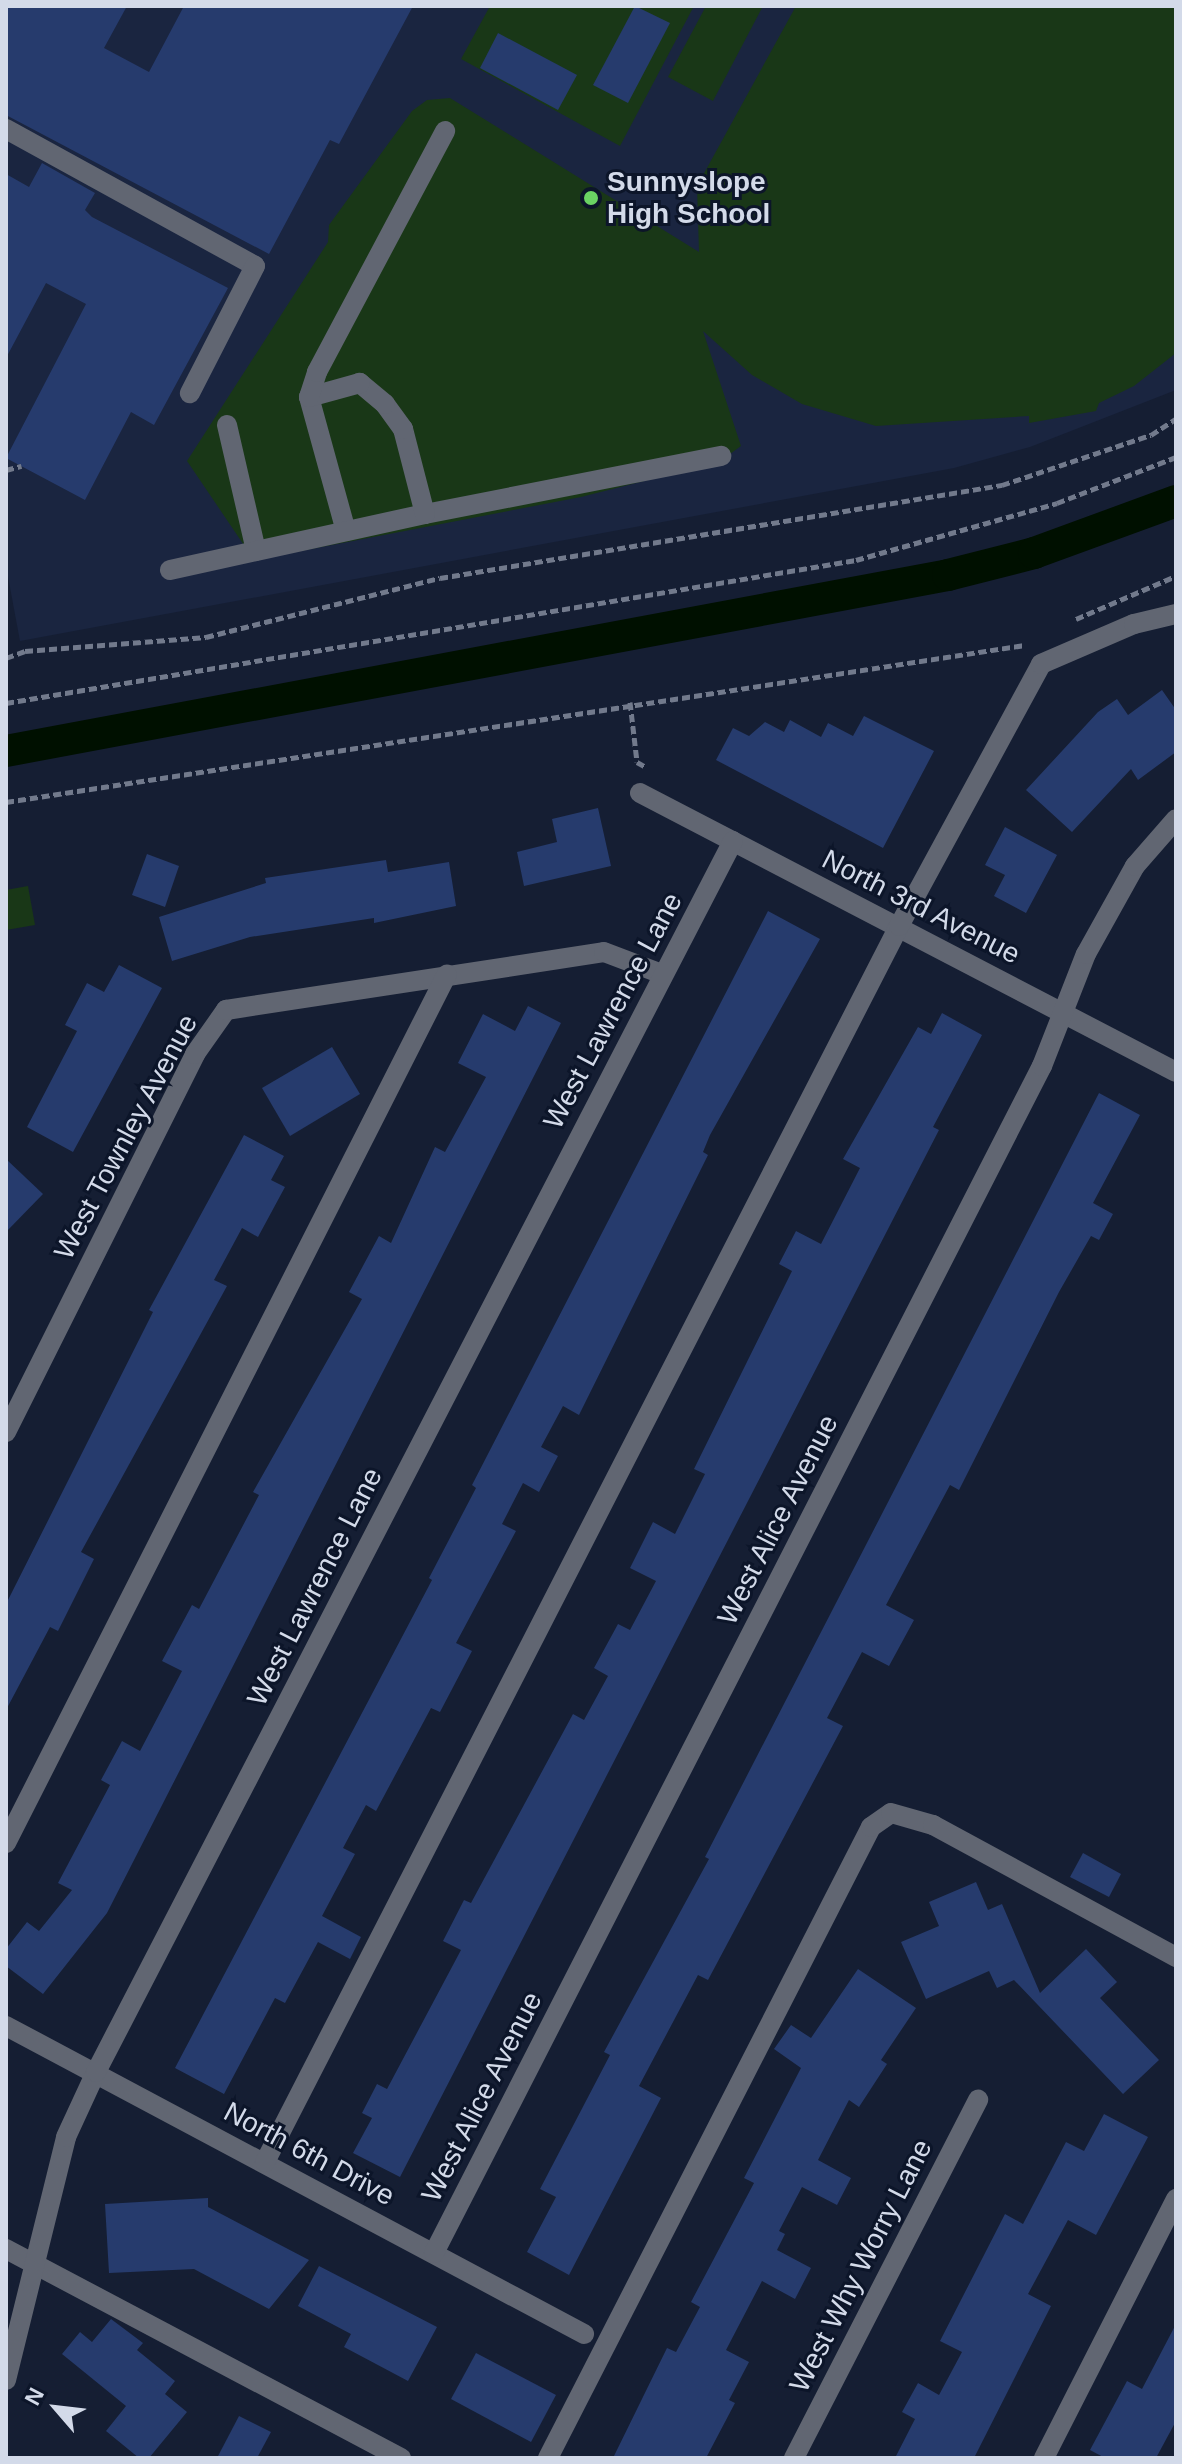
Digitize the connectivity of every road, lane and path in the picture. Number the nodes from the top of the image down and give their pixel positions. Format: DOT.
graph roads {
  1 [pos="6,129"];
  2 [pos="445,131"];
  3 [pos="190,393"];
  4 [pos="309,397"];
  5 [pos="1176,419"];
  6 [pos="227,425"];
  7 [pos="721,456"];
  8 [pos="1176,457"];
  9 [pos="21,466"];
  10 [pos="6,470"];
  11 [pos="425,514"];
  12 [pos="346,531"];
  13 [pos="256,551"];
  14 [pos="170,570"];
  15 [pos="1176,576"];
  16 [pos="1176,614"];
  17 [pos="1071,622"];
  18 [pos="1034,642"];
  19 [pos="6,658"];
  20 [pos="630,702"];
  21 [pos="6,703"];
  22 [pos="640,793"];
  23 [pos="6,802"];
  24 [pos="1176,819"];
  25 [pos="733,841"];
  26 [pos="899,926"];
  27 [pos="447,974"];
  28 [pos="662,974"];
  29 [pos="1063,1012"];
  30 [pos="1176,1072"];
  31 [pos="6,1432"];
  32 [pos="6,1843"];
  33 [pos="1176,1957"];
  34 [pos="6,2026"];
  35 [pos="96,2072"];
  36 [pos="978,2100"];
  37 [pos="265,2162"];
  38 [pos="1176,2199"];
  39 [pos="6,2249"];
  40 [pos="434,2253"];
  41 [pos="35,2266"];
  42 [pos="584,2334"];
  43 [pos="6,2380"];
  44 [pos="401,2458"];
  45 [pos="548,2458"];
  46 [pos="794,2458"];
  47 [pos="1044,2458"];
  1 -- 3 [label="street"];
  2 -- 4 [label="street"];
  4 -- 11 [label="street"];
  4 -- 12 [label="street"];
  5 -- 19 [label="path"];
  6 -- 13 [label="street"];
  7 -- 11 [label="street"];
  8 -- 21 [label="path"];
  9 -- 10 [label="path"];
  11 -- 12 [label="street"];
  12 -- 13 [label="street"];
  13 -- 14 [label="street"];
  15 -- 17 [label="path"];
  16 -- 26 [label="street"];
  18 -- 20 [label="path"];
  20 -- 22 [label="path"];
  20 -- 23 [label="path"];
  22 -- 25 [label="street, North 3rd Avenue"];
  24 -- 29 [label="street, West Alice Avenue"];
  25 -- 26 [label="street, North 3rd Avenue"];
  25 -- 28 [label="street, West Lawrence Lane"];
  26 -- 29 [label="street, North 3rd Avenue"];
  26 -- 37 [label="street"];
  27 -- 28 [label="street, West Townley Avenue"];
  27 -- 31 [label="street, West Townley Avenue"];
  27 -- 32 [label="street"];
  28 -- 35 [label="street, West Lawrence Lane"];
  29 -- 30 [label="street, North 3rd Avenue"];
  29 -- 40 [label="street, West Alice Avenue"];
  33 -- 45 [label="street"];
  34 -- 35 [label="street, North 6th Drive"];
  35 -- 37 [label="street, North 6th Drive"];
  35 -- 41 [label="street, West Lawrence Lane"];
  36 -- 46 [label="street, West Why Worry Lane"];
  37 -- 40 [label="street, North 6th Drive"];
  38 -- 47 [label="street"];
  39 -- 41 [label="street"];
  40 -- 42 [label="street, North 6th Drive"];
  41 -- 43 [label="street, West Lawrence Lane"];
  41 -- 44 [label="street"];
}
